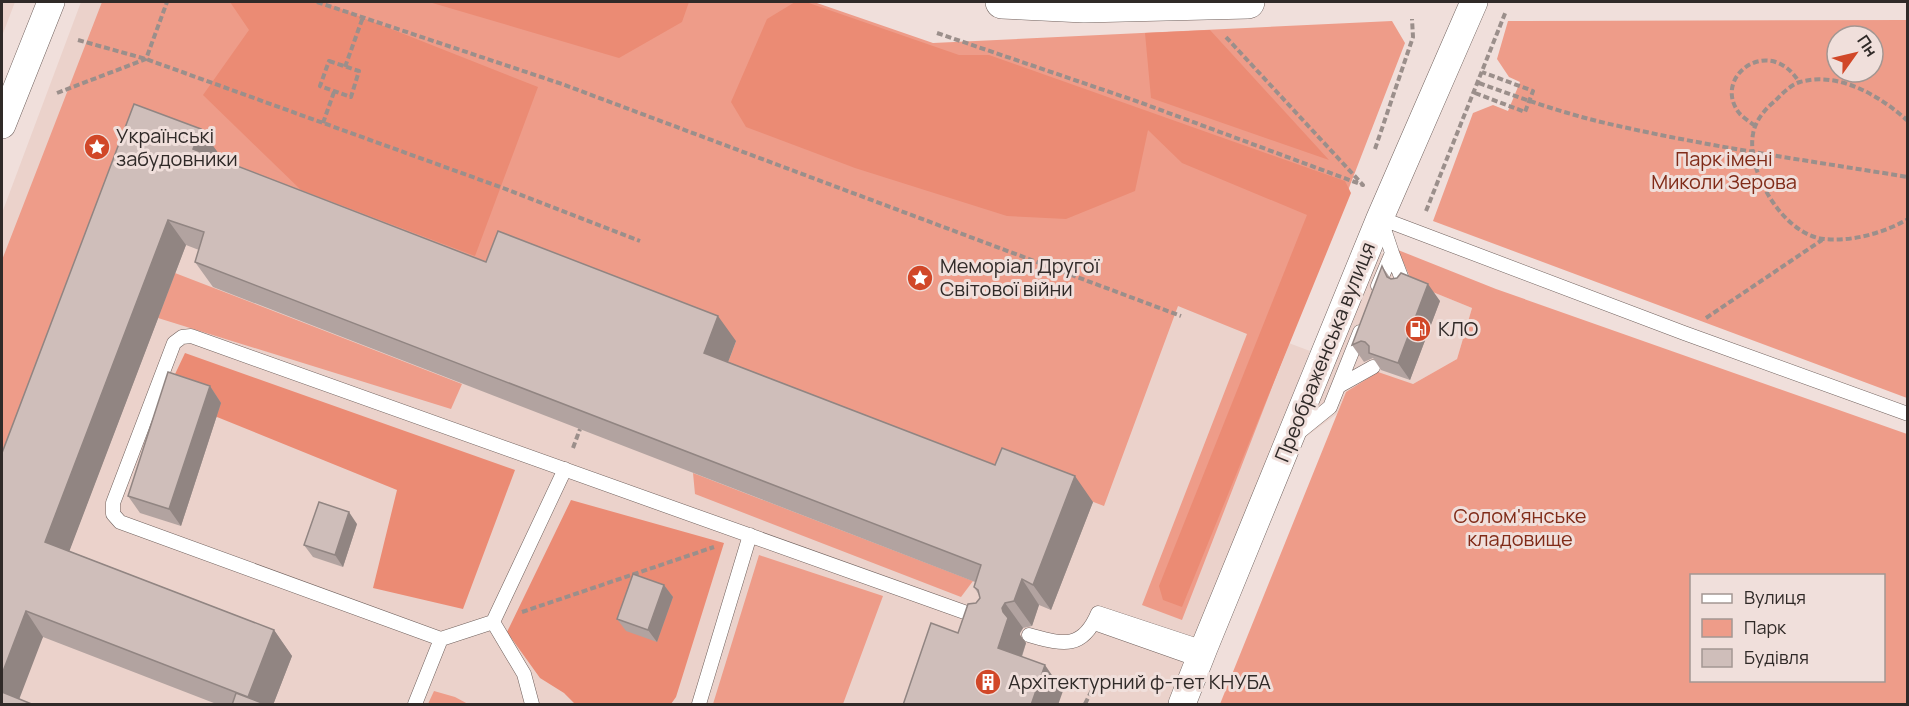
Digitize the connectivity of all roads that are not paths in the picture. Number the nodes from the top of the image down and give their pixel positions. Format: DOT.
graph roads {
  1 [pos="51,2"];
  2 [pos="1002,2"];
  3 [pos="1242,2"];
  4 [pos="1248,2"];
  5 [pos="1474,2"];
  6 [pos="2,125"];
  7 [pos="1380,218"];
  8 [pos="1392,253"];
  9 [pos="1406,287"];
  10 [pos="1374,297"];
  11 [pos="1365,320"];
  12 [pos="1373,367"];
  13 [pos="1339,386"];
  14 [pos="1908,414"];
  15 [pos="1289,440"];
  16 [pos="565,469"];
  17 [pos="750,535"];
  18 [pos="989,621"];
  19 [pos="493,622"];
  20 [pos="1029,635"];
  21 [pos="441,639"];
  22 [pos="1201,654"];
  23 [pos="415,705"];
  24 [pos="532,705"];
  25 [pos="699,705"];
  26 [pos="1182,705"];
  1 -- 6 [label="street"];
  2 -- 3 [label="main road"];
  3 -- 4 [label="main road"];
  5 -- 7 [label="street, Преображенська вулиця"];
  7 -- 8 [label="lane"];
  7 -- 14 [label="lane"];
  7 -- 15 [label="street, Преображенська вулиця"];
  8 -- 9 [label="lane"];
  8 -- 10 [label="lane"];
  11 -- 13 [label="lane"];
  12 -- 13 [label="lane"];
  13 -- 15 [label="lane"];
  15 -- 22 [label="street, Преображенська вулиця"];
  16 -- 17 [label="lane"];
  16 -- 19 [label="lane"];
  16 -- 21 [label="lane"];
  17 -- 18 [label="lane"];
  17 -- 25 [label="lane"];
  19 -- 21 [label="lane"];
  19 -- 24 [label="lane"];
  20 -- 22 [label="lane"];
  21 -- 23 [label="lane"];
  22 -- 26 [label="street, Преображенська вулиця"];
}
